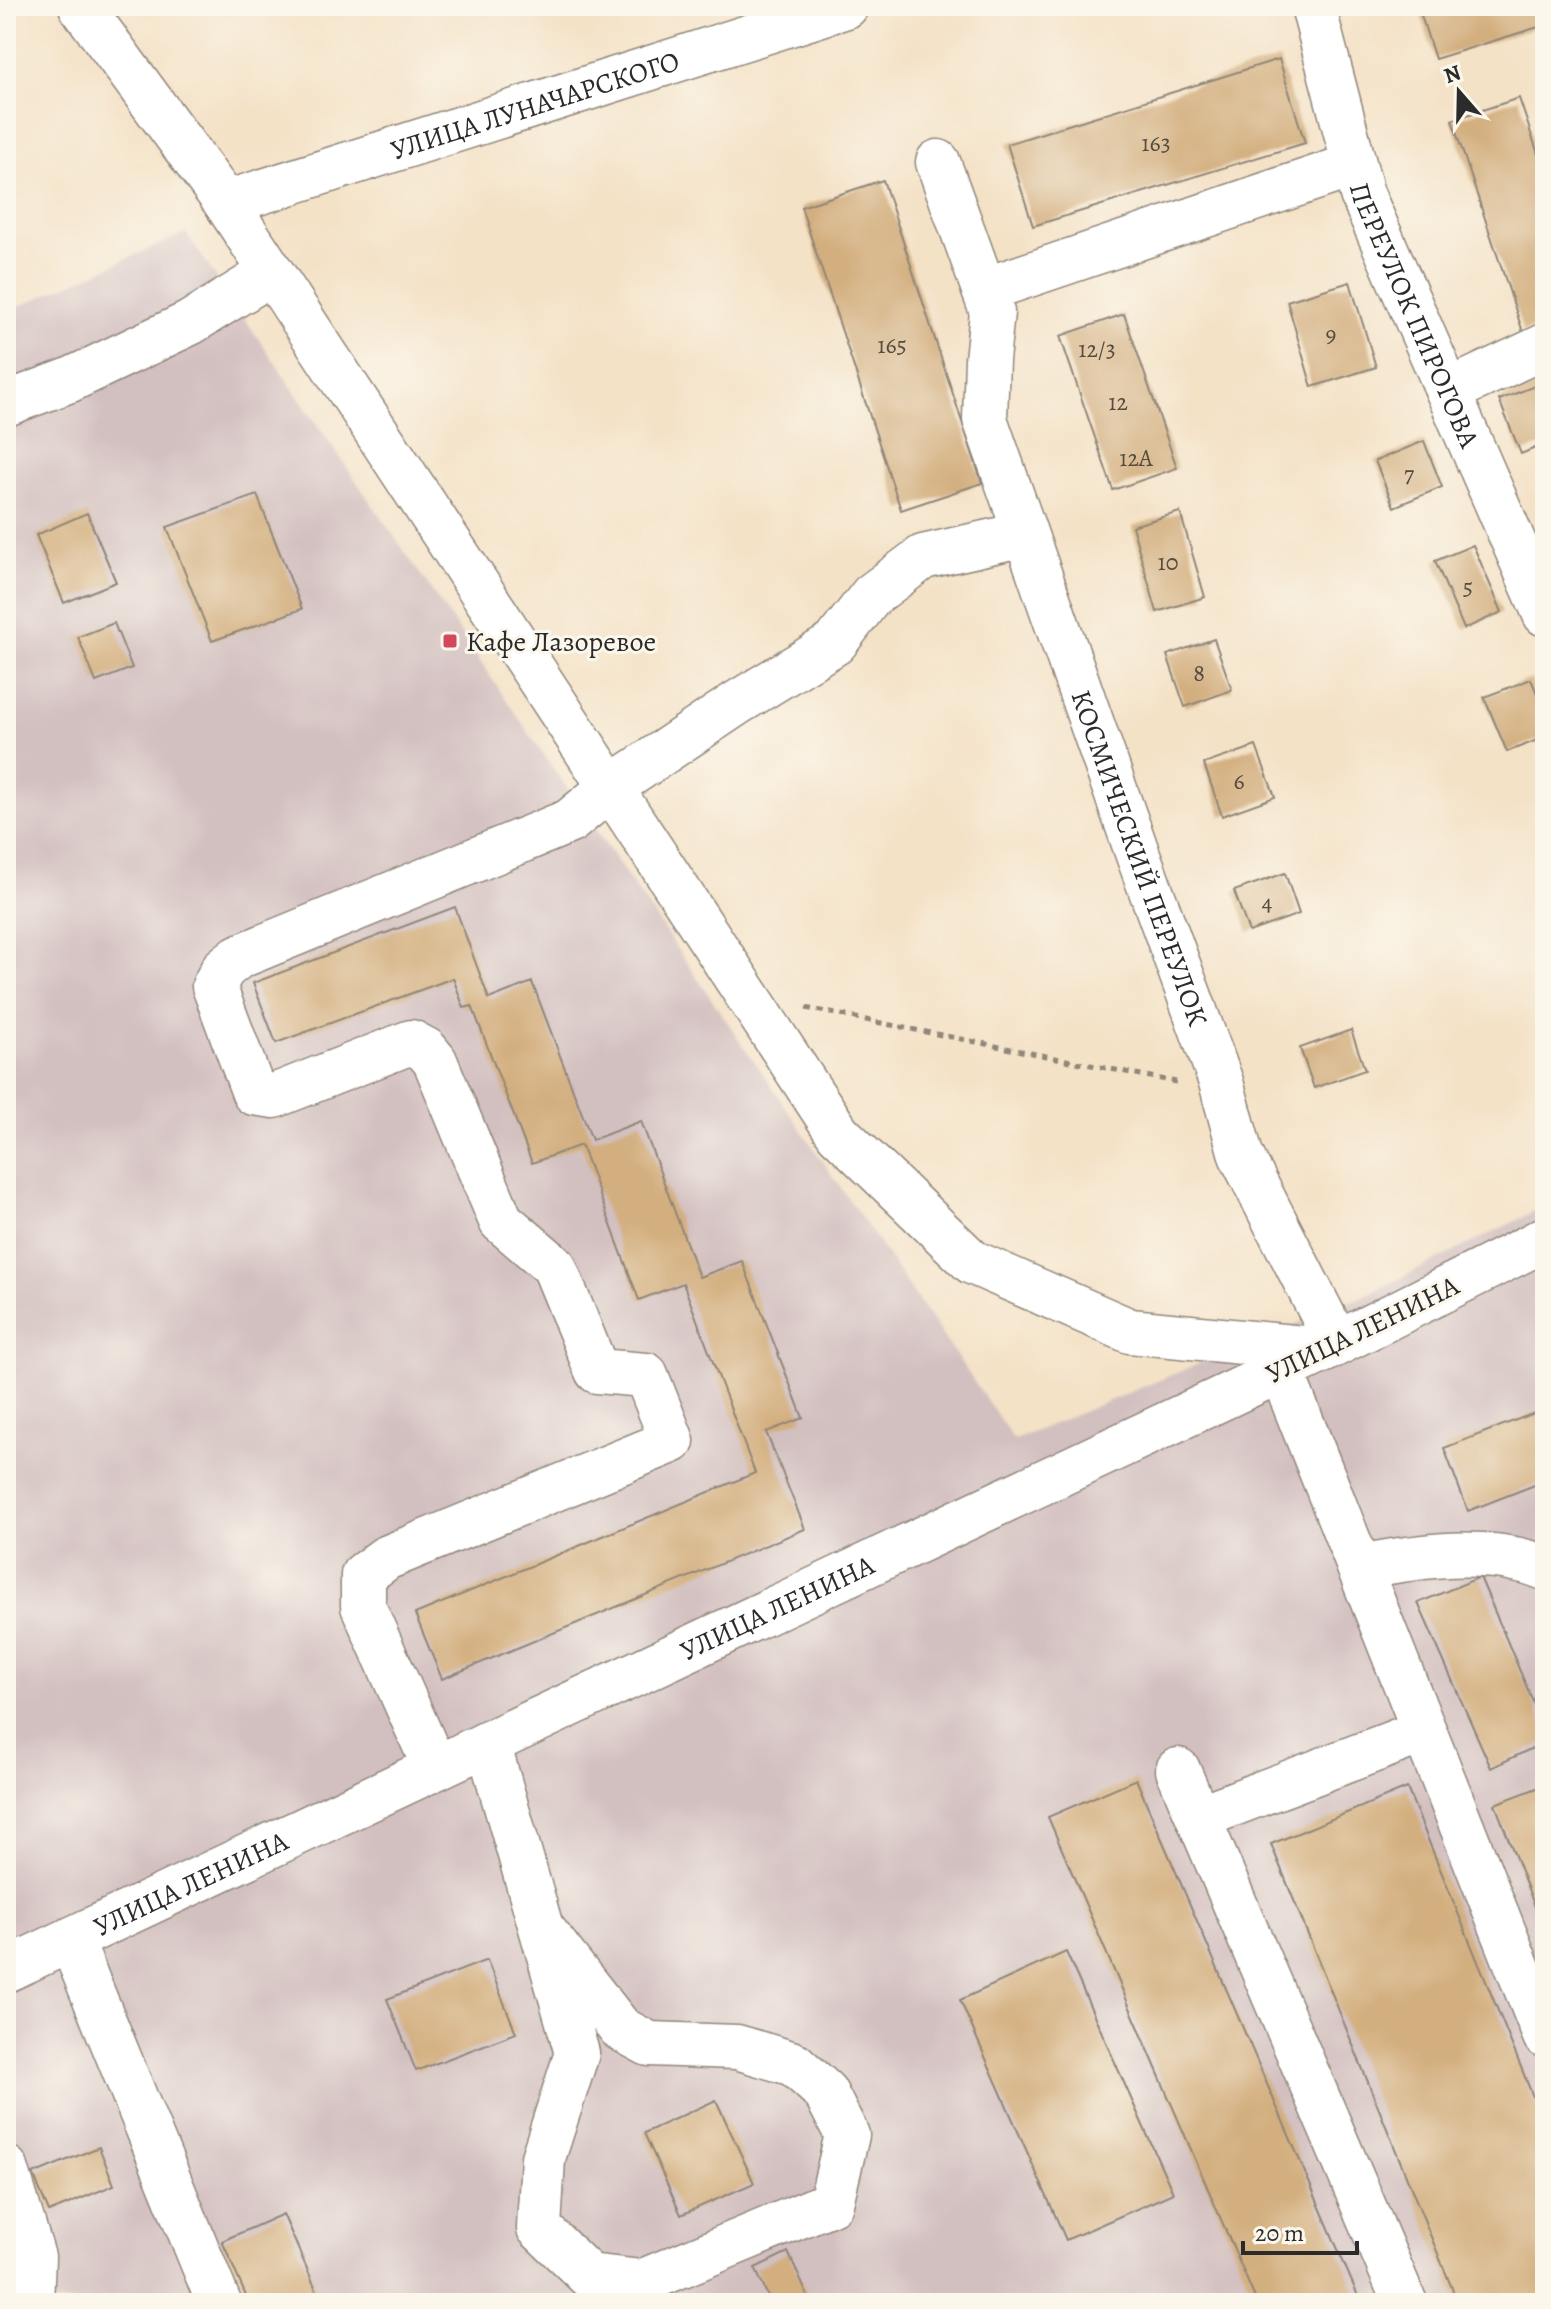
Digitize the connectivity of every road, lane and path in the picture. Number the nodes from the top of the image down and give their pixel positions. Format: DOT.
graph roads {
  1 [pos="81,6"];
  2 [pos="846,6"];
  3 [pos="1313,6"];
  4 [pos="938,162"];
  5 [pos="1354,165"];
  6 [pos="226,203"];
  7 [pos="271,273"];
  8 [pos="984,290"];
  9 [pos="1545,346"];
  10 [pos="1449,391"];
  11 [pos="6,404"];
  12 [pos="1025,534"];
  13 [pos="1545,614"];
  14 [pos="610,788"];
  15 [pos="747,996"];
  16 [pos="1224,1092"];
  17 [pos="1545,1239"];
  18 [pos="1330,1346"];
  19 [pos="1281,1370"];
  20 [pos="1359,1567"];
  21 [pos="1545,1568"];
  22 [pos="1424,1731"];
  23 [pos="488,1743"];
  24 [pos="435,1768"];
  25 [pos="1178,1770"];
  26 [pos="1199,1817"];
  27 [pos="544,1931"];
  28 [pos="71,1940"];
  29 [pos="6,1970"];
  30 [pos="1545,2036"];
  31 [pos="6,2168"];
  32 [pos="31,2303"];
  33 [pos="219,2303"];
  34 [pos="1405,2303"];
  1 -- 6 [label="street"];
  2 -- 6 [label="street, УЛИЦА ЛУНАЧАРСКОГО"];
  3 -- 5 [label="street, ПЕРЕУЛОК ПИРОГОВА"];
  4 -- 8 [label="street, КОСМИЧЕСКИЙ ПЕРЕУЛОК"];
  5 -- 8 [label="street"];
  5 -- 10 [label="street, ПЕРЕУЛОК ПИРОГОВА"];
  6 -- 7 [label="street"];
  7 -- 11 [label="street"];
  7 -- 14 [label="street"];
  8 -- 12 [label="street, КОСМИЧЕСКИЙ ПЕРЕУЛОК"];
  9 -- 10 [label="street"];
  10 -- 13 [label="street, ПЕРЕУЛОК ПИРОГОВА"];
  12 -- 14 [label="street"];
  12 -- 16 [label="street, КОСМИЧЕСКИЙ ПЕРЕУЛОК"];
  14 -- 15 [label="street"];
  14 -- 24 [label="street"];
  15 -- 16 [label="path"];
  15 -- 18 [label="street"];
  16 -- 18 [label="street, КОСМИЧЕСКИЙ ПЕРЕУЛОК"];
  17 -- 18 [label="street, УЛИЦА ЛЕНИНА"];
  18 -- 19 [label="street, УЛИЦА ЛЕНИНА"];
  19 -- 20 [label="street"];
  19 -- 23 [label="street, УЛИЦА ЛЕНИНА"];
  20 -- 21 [label="street"];
  20 -- 22 [label="street"];
  22 -- 26 [label="street"];
  22 -- 30 [label="street"];
  23 -- 24 [label="street, УЛИЦА ЛЕНИНА"];
  23 -- 27 [label="street"];
  24 -- 28 [label="street, УЛИЦА ЛЕНИНА"];
  25 -- 26 [label="street"];
  26 -- 34 [label="street"];
  27 -- 27 [label="street"];
  28 -- 29 [label="street, УЛИЦА ЛЕНИНА"];
  28 -- 33 [label="street"];
  31 -- 32 [label="street"];
}
